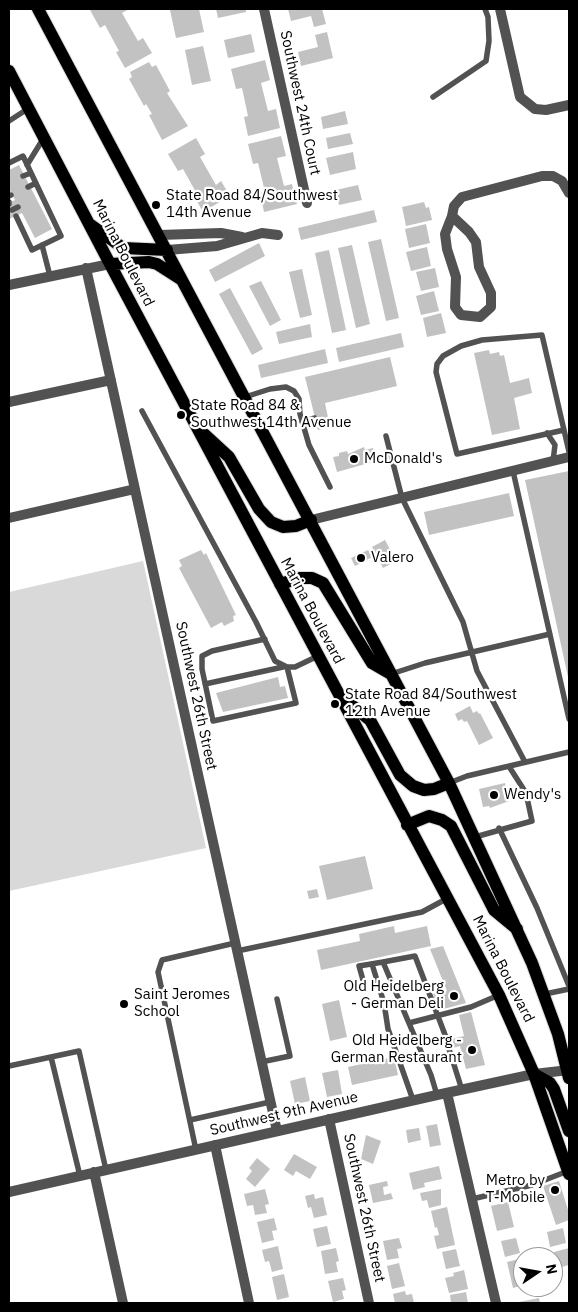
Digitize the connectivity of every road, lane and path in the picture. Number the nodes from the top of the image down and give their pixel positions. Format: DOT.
graph roads {
  1 [pos="38,9"];
  2 [pos="264,9"];
  3 [pos="485,9"];
  4 [pos="500,9"];
  5 [pos="9,70"];
  6 [pos="433,97"];
  7 [pos="569,105"];
  8 [pos="29,108"];
  9 [pos="9,121"];
  10 [pos="45,138"];
  11 [pos="9,163"];
  12 [pos="27,165"];
  13 [pos="30,173"];
  14 [pos="23,176"];
  15 [pos="36,183"];
  16 [pos="28,187"];
  17 [pos="569,193"];
  18 [pos="42,195"];
  19 [pos="35,199"];
  20 [pos="306,203"];
  21 [pos="47,206"];
  22 [pos="40,209"];
  23 [pos="452,216"];
  24 [pos="19,218"];
  25 [pos="89,224"];
  26 [pos="159,235"];
  27 [pos="278,235"];
  28 [pos="243,237"];
  29 [pos="42,245"];
  30 [pos="167,250"];
  31 [pos="110,264"];
  32 [pos="86,268"];
  33 [pos="50,276"];
  34 [pos="182,280"];
  35 [pos="9,285"];
  36 [pos="112,380"];
  37 [pos="245,397"];
  38 [pos="9,402"];
  39 [pos="142,411"];
  40 [pos="315,418"];
  41 [pos="302,422"];
  42 [pos="197,428"];
  43 [pos="564,430"];
  44 [pos="547,433"];
  45 [pos="386,436"];
  46 [pos="569,452"];
  47 [pos="569,457"];
  48 [pos="554,461"];
  49 [pos="513,471"];
  50 [pos="330,487"];
  51 [pos="135,489"];
  52 [pos="402,498"];
  53 [pos="9,518"];
  54 [pos="311,520"];
  55 [pos="280,584"];
  56 [pos="550,634"];
  57 [pos="265,639"];
  58 [pos="473,652"];
  59 [pos="318,656"];
  60 [pos="285,667"];
  61 [pos="391,674"];
  62 [pos="205,684"];
  63 [pos="340,696"];
  64 [pos="569,720"];
  65 [pos="569,752"];
  66 [pos="525,762"];
  67 [pos="510,768"];
  68 [pos="449,783"];
  69 [pos="407,824"];
  70 [pos="499,828"];
  71 [pos="475,837"];
  72 [pos="448,898"];
  73 [pos="519,931"];
  74 [pos="236,947"];
  75 [pos="383,962"];
  76 [pos="372,964"];
  77 [pos="363,980"];
  78 [pos="569,988"];
  79 [pos="545,994"];
  80 [pos="499,995"];
  81 [pos="277,999"];
  82 [pos="439,1015"];
  83 [pos="409,1022"];
  84 [pos="447,1040"];
  85 [pos="449,1049"];
  86 [pos="51,1057"];
  87 [pos="262,1062"];
  88 [pos="9,1066"];
  89 [pos="569,1072"];
  90 [pos="534,1074"];
  91 [pos="462,1090"];
  92 [pos="442,1094"];
  93 [pos="412,1100"];
  94 [pos="270,1102"];
  95 [pos="190,1120"];
  96 [pos="329,1120"];
  97 [pos="277,1131"];
  98 [pos="569,1131"];
  99 [pos="215,1145"];
  100 [pos="196,1150"];
  101 [pos="106,1170"];
  102 [pos="94,1172"];
  103 [pos="569,1173"];
  104 [pos="80,1176"];
  105 [pos="9,1192"];
  106 [pos="472,1199"];
  107 [pos="123,1303"];
  108 [pos="249,1303"];
  109 [pos="369,1303"];
  110 [pos="496,1303"];
  1 -- 26 [label="main road, Marina Boulevard"];
  2 -- 20 [label="street, Southwest 24th Court"];
  3 -- 6 [label="lane"];
  4 -- 7 [label="street"];
  5 -- 8 [label="main road, Marina Boulevard"];
  8 -- 9 [label="lane"];
  8 -- 10 [label="main road, Marina Boulevard"];
  10 -- 12 [label="lane"];
  10 -- 25 [label="main road, Marina Boulevard"];
  11 -- 12 [label="lane"];
  12 -- 13 [label="lane"];
  13 -- 14 [label="lane"];
  13 -- 15 [label="lane"];
  15 -- 16 [label="lane"];
  15 -- 18 [label="lane"];
  17 -- 23 [label="street"];
  18 -- 19 [label="lane"];
  18 -- 21 [label="lane"];
  21 -- 22 [label="lane"];
  21 -- 29 [label="lane"];
  23 -- 23 [label="street"];
  24 -- 29 [label="lane"];
  25 -- 30 [label="main road"];
  25 -- 31 [label="main road, Marina Boulevard"];
  26 -- 28 [label="street"];
  26 -- 30 [label="main road, Marina Boulevard"];
  27 -- 28 [label="street"];
  28 -- 30 [label="street"];
  29 -- 33 [label="lane"];
  30 -- 34 [label="main road, Marina Boulevard"];
  31 -- 32 [label="street"];
  31 -- 34 [label="main road"];
  31 -- 42 [label="main road, Marina Boulevard"];
  32 -- 33 [label="street"];
  32 -- 36 [label="street, Southwest 26th Street"];
  33 -- 35 [label="street"];
  34 -- 37 [label="main road, Marina Boulevard"];
  36 -- 38 [label="street"];
  36 -- 51 [label="street, Southwest 26th Street"];
  37 -- 41 [label="lane"];
  37 -- 54 [label="main road, Marina Boulevard"];
  39 -- 57 [label="lane"];
  40 -- 41 [label="lane"];
  41 -- 50 [label="lane"];
  42 -- 54 [label="main road"];
  42 -- 55 [label="main road, Marina Boulevard"];
  43 -- 44 [label="lane"];
  43 -- 44 [label="lane"];
  43 -- 46 [label="lane"];
  44 -- 48 [label="lane"];
  45 -- 52 [label="lane"];
  47 -- 48 [label="street"];
  48 -- 49 [label="street"];
  49 -- 52 [label="street"];
  49 -- 56 [label="lane"];
  51 -- 53 [label="street"];
  51 -- 74 [label="street, Southwest 26th Street"];
  52 -- 54 [label="street"];
  52 -- 58 [label="lane"];
  54 -- 61 [label="main road, Marina Boulevard"];
  55 -- 59 [label="main road, Marina Boulevard"];
  55 -- 61 [label="main road"];
  56 -- 58 [label="lane"];
  56 -- 64 [label="lane"];
  57 -- 60 [label="lane"];
  57 -- 62 [label="lane"];
  58 -- 61 [label="lane"];
  58 -- 66 [label="lane"];
  59 -- 60 [label="lane"];
  59 -- 63 [label="main road, Marina Boulevard"];
  60 -- 62 [label="lane"];
  60 -- 62 [label="lane"];
  61 -- 68 [label="main road, Marina Boulevard"];
  63 -- 68 [label="main road"];
  63 -- 69 [label="main road, Marina Boulevard"];
  65 -- 66 [label="lane"];
  66 -- 67 [label="lane"];
  67 -- 68 [label="lane"];
  67 -- 70 [label="lane"];
  68 -- 71 [label="main road, Marina Boulevard"];
  69 -- 72 [label="main road, Marina Boulevard"];
  69 -- 73 [label="main road"];
  70 -- 71 [label="lane"];
  70 -- 78 [label="lane"];
  71 -- 73 [label="main road, Marina Boulevard"];
  72 -- 74 [label="lane"];
  72 -- 80 [label="main road, Marina Boulevard"];
  73 -- 79 [label="main road, Marina Boulevard"];
  74 -- 87 [label="street, Southwest 26th Street"];
  74 -- 95 [label="lane"];
  75 -- 76 [label="lane"];
  75 -- 82 [label="lane"];
  75 -- 83 [label="lane"];
  76 -- 77 [label="lane"];
  76 -- 93 [label="lane"];
  78 -- 79 [label="lane"];
  79 -- 89 [label="main road, Marina Boulevard"];
  80 -- 82 [label="lane"];
  80 -- 90 [label="main road, Marina Boulevard"];
  81 -- 87 [label="lane"];
  82 -- 83 [label="lane"];
  82 -- 84 [label="lane"];
  83 -- 92 [label="lane"];
  85 -- 91 [label="lane"];
  86 -- 88 [label="lane"];
  86 -- 101 [label="lane"];
  86 -- 104 [label="lane"];
  87 -- 94 [label="street, Southwest 26th Street"];
  89 -- 90 [label="street, Southwest 9th Avenue"];
  90 -- 91 [label="street, Southwest 9th Avenue"];
  90 -- 98 [label="main road"];
  90 -- 103 [label="main road, Marina Boulevard"];
  91 -- 92 [label="street, Southwest 9th Avenue"];
  92 -- 93 [label="street, Southwest 9th Avenue"];
  92 -- 106 [label="street"];
  93 -- 96 [label="street, Southwest 9th Avenue"];
  94 -- 95 [label="lane"];
  94 -- 97 [label="street, Southwest 26th Street"];
  95 -- 100 [label="lane"];
  96 -- 97 [label="street, Southwest 9th Avenue"];
  96 -- 109 [label="street, Southwest 26th Street"];
  97 -- 99 [label="street, Southwest 9th Avenue"];
  99 -- 100 [label="street, Southwest 9th Avenue"];
  99 -- 108 [label="street"];
  100 -- 101 [label="street, Southwest 9th Avenue"];
  101 -- 102 [label="street, Southwest 9th Avenue"];
  102 -- 104 [label="street, Southwest 9th Avenue"];
  102 -- 107 [label="street"];
  103 -- 106 [label="lane"];
  104 -- 105 [label="street, Southwest 9th Avenue"];
  106 -- 110 [label="street"];
}
